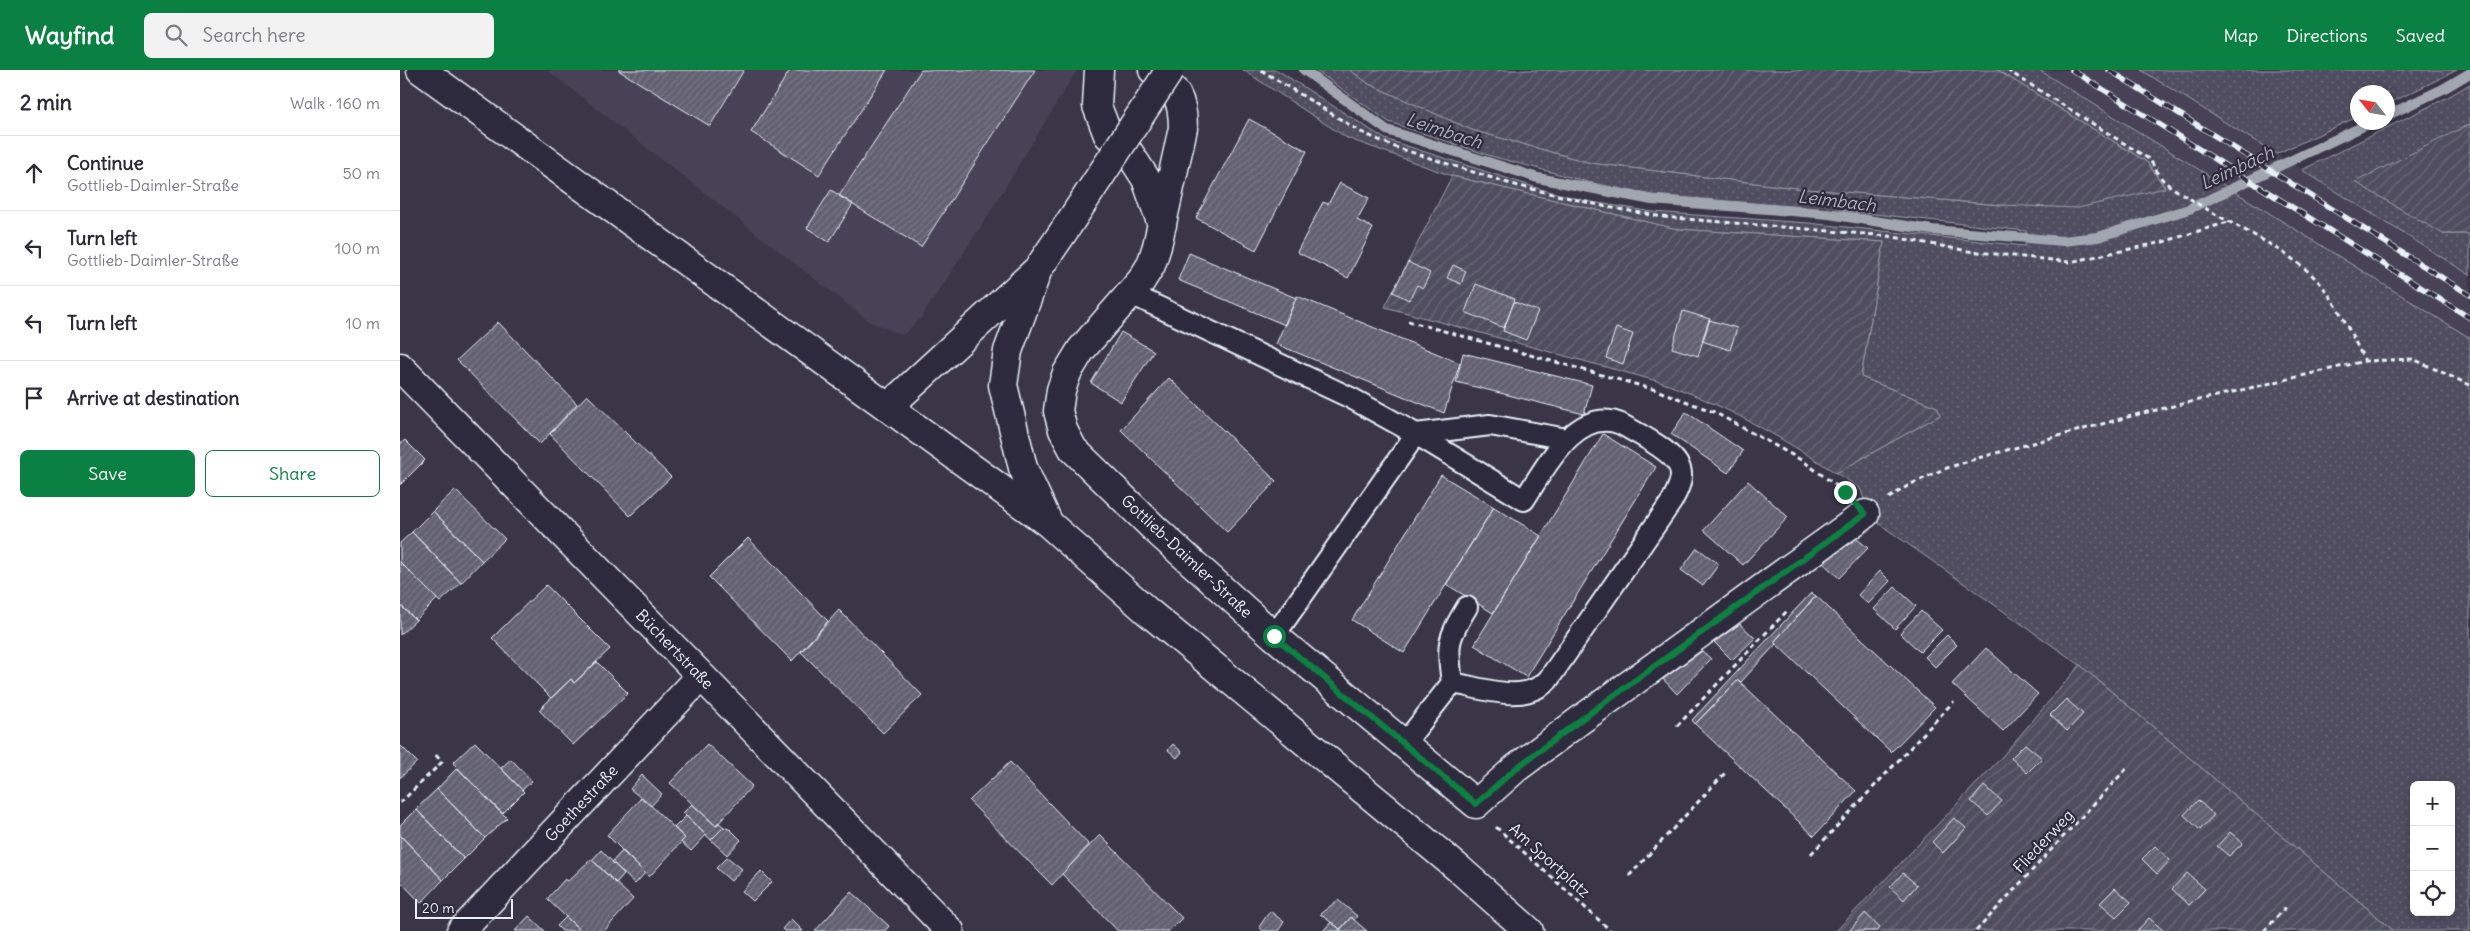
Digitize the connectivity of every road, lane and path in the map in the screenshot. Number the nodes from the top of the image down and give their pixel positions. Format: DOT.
graph roads {
  1 [pos="421,70"];
  2 [pos="1099,70"];
  3 [pos="1153,70"];
  4 [pos="1170,70"];
  5 [pos="1261,70"];
  6 [pos="2007,70"];
  7 [pos="2228,222"];
  8 [pos="1162,225"];
  9 [pos="1038,269"];
  10 [pos="1131,294"];
  11 [pos="1408,321"];
  12 [pos="2365,361"];
  13 [pos="400,366"];
  14 [pos="2470,385"];
  15 [pos="889,406"];
  16 [pos="1416,434"];
  17 [pos="1567,439"];
  18 [pos="1865,514"];
  19 [pos="1048,523"];
  20 [pos="1793,604"];
  21 [pos="1467,607"];
  22 [pos="1274,636"];
  23 [pos="701,676"];
  24 [pos="1452,683"];
  25 [pos="1954,701"];
  26 [pos="1677,726"];
  27 [pos="1404,744"];
  28 [pos="433,752"];
  29 [pos="2128,768"];
  30 [pos="1726,772"];
  31 [pos="400,802"];
  32 [pos="1476,804"];
  33 [pos="1811,854"];
  34 [pos="1629,876"];
  35 [pos="2286,907"];
  36 [pos="945,929"];
  37 [pos="461,931"];
  38 [pos="1529,931"];
  39 [pos="1611,931"];
  40 [pos="1976,931"];
  41 [pos="2264,931"];
  1 -- 15 [label="street"];
  2 -- 8 [label="street"];
  3 -- 8 [label="street, Gottlieb-Daimler-Straße"];
  4 -- 9 [label="street, bridge"];
  5 -- 7 [label="path"];
  6 -- 7 [label="path"];
  7 -- 12 [label="path"];
  8 -- 10 [label="street, Gottlieb-Daimler-Straße"];
  9 -- 15 [label="street"];
  9 -- 19 [label="street"];
  10 -- 16 [label="lane"];
  10 -- 22 [label="street, Gottlieb-Daimler-Straße"];
  11 -- 18 [label="path"];
  12 -- 14 [label="path"];
  12 -- 18 [label="path"];
  13 -- 23 [label="street, Büchertstraße"];
  15 -- 19 [label="street"];
  16 -- 17 [label="lane"];
  16 -- 17 [label="lane"];
  16 -- 22 [label="lane"];
  17 -- 24 [label="lane"];
  18 -- 32 [label="street"];
  19 -- 38 [label="street"];
  20 -- 26 [label="path"];
  21 -- 24 [label="lane"];
  22 -- 27 [label="street, Gottlieb-Daimler-Straße"];
  23 -- 36 [label="street, Büchertstraße"];
  23 -- 37 [label="street, Goethestraße"];
  24 -- 27 [label="lane"];
  25 -- 33 [label="path"];
  27 -- 32 [label="street, Gottlieb-Daimler-Straße"];
  28 -- 31 [label="path"];
  29 -- 40 [label="path, Fliederweg"];
  30 -- 34 [label="path"];
  32 -- 39 [label="path, Am Sportplatz"];
  35 -- 41 [label="path"];
}
